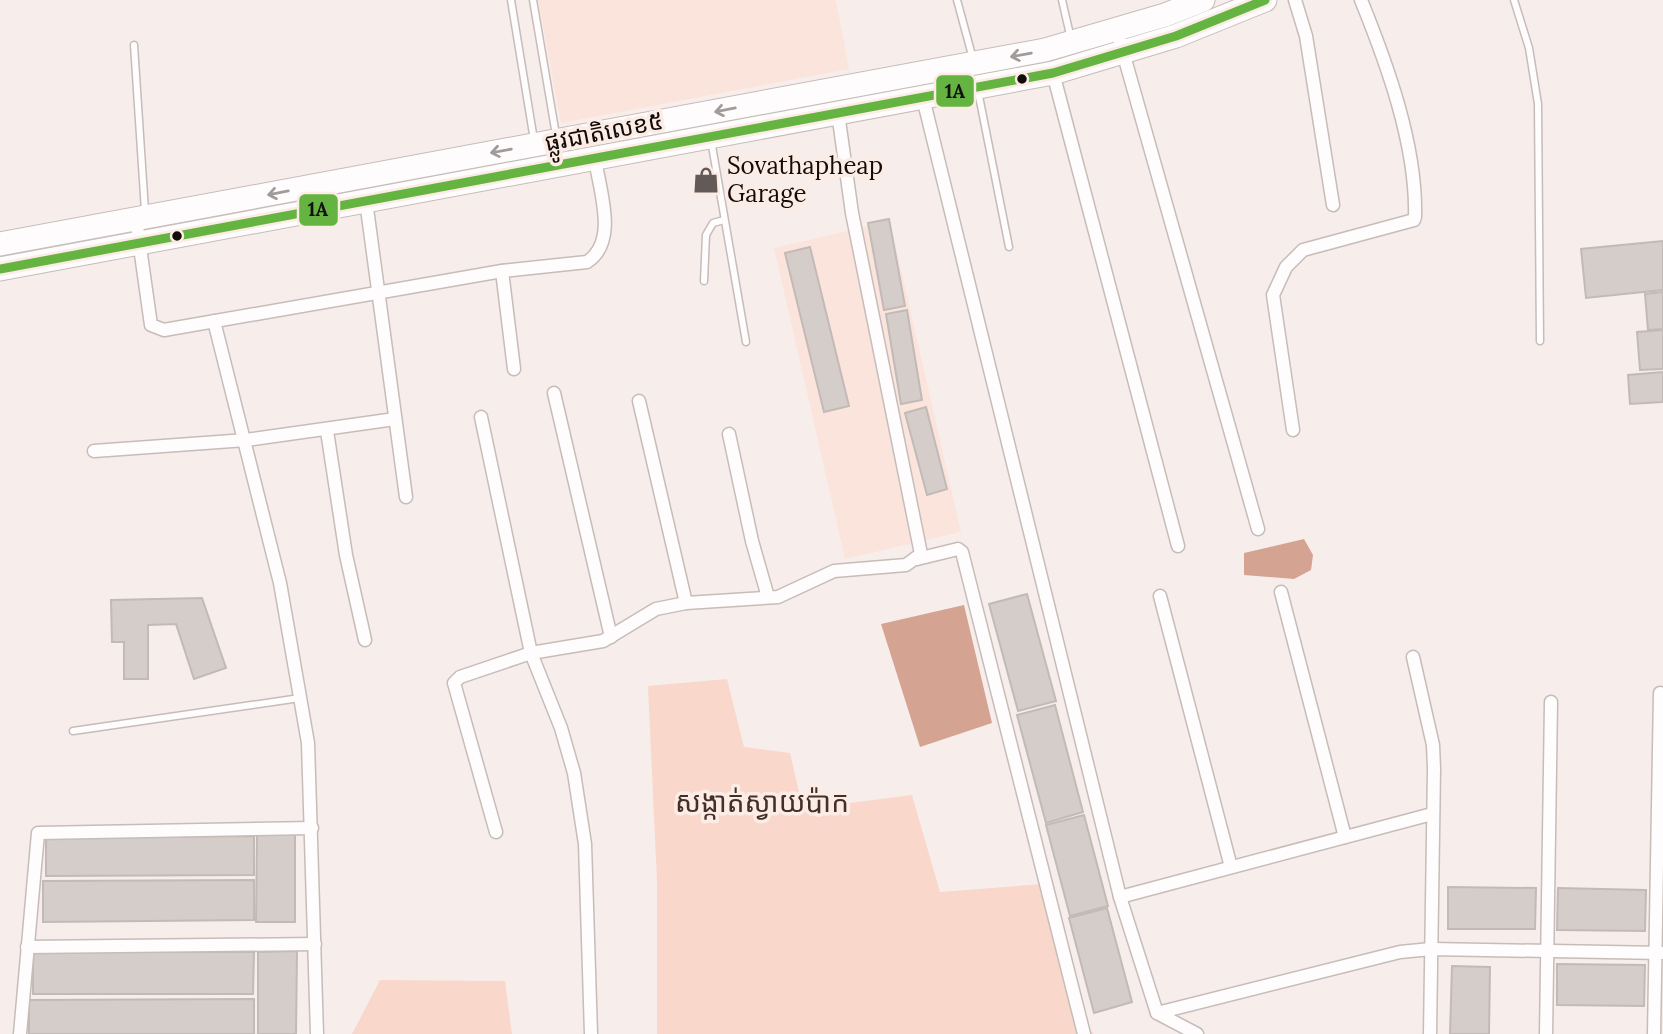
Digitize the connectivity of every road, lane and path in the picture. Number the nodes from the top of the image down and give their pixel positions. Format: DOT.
graph roads {
  1 [pos="511,0"];
  2 [pos="533,0"];
  3 [pos="957,0"];
  4 [pos="1062,0"];
  5 [pos="1203,0"];
  6 [pos="1265,0"];
  7 [pos="1295,0"];
  8 [pos="1361,0"];
  9 [pos="1514,0"];
  10 [pos="1116,31"];
  11 [pos="1072,44"];
  12 [pos="134,45"];
  13 [pos="1124,53"];
  14 [pos="975,63"];
  15 [pos="1053,73"];
  16 [pos="918,74"];
  17 [pos="977,87"];
  18 [pos="922,97"];
  19 [pos="776,100"];
  20 [pos="838,113"];
  21 [pos="780,124"];
  22 [pos="616,130"];
  23 [pos="710,137"];
  24 [pos="546,143"];
  25 [pos="621,153"];
  26 [pos="595,158"];
  27 [pos="366,201"];
  28 [pos="1333,205"];
  29 [pos="141,218"];
  30 [pos="724,220"];
  31 [pos="145,242"];
  32 [pos="0,244"];
  33 [pos="1009,247"];
  34 [pos="0,270"];
  35 [pos="502,271"];
  36 [pos="704,281"];
  37 [pos="377,295"];
  38 [pos="214,321"];
  39 [pos="1540,341"];
  40 [pos="746,342"];
  41 [pos="514,369"];
  42 [pos="554,393"];
  43 [pos="639,401"];
  44 [pos="481,417"];
  45 [pos="395,419"];
  46 [pos="1293,430"];
  47 [pos="327,431"];
  48 [pos="729,434"];
  49 [pos="246,440"];
  50 [pos="94,451"];
  51 [pos="406,497"];
  52 [pos="1258,529"];
  53 [pos="1178,546"];
  54 [pos="917,559"];
  55 [pos="1281,592"];
  56 [pos="1160,596"];
  57 [pos="768,597"];
  58 [pos="687,603"];
  59 [pos="611,637"];
  60 [pos="365,640"];
  61 [pos="531,653"];
  62 [pos="1413,657"];
  63 [pos="1660,693"];
  64 [pos="300,698"];
  65 [pos="1551,702"];
  66 [pos="73,731"];
  67 [pos="1661,733"];
  68 [pos="1432,814"];
  69 [pos="312,828"];
  70 [pos="496,832"];
  71 [pos="1345,837"];
  72 [pos="1231,867"];
  73 [pos="1120,897"];
  74 [pos="315,944"];
  75 [pos="27,947"];
  76 [pos="1431,949"];
  77 [pos="1548,951"];
  78 [pos="1659,952"];
  79 [pos="1157,1013"];
  80 [pos="20,1034"];
  81 [pos="317,1034"];
  82 [pos="592,1034"];
  83 [pos="1084,1034"];
  84 [pos="1198,1034"];
  85 [pos="1430,1034"];
  86 [pos="1546,1034"];
  87 [pos="1654,1034"];
  1 -- 24 [label="lane"];
  2 -- 24 [label="lane"];
  3 -- 14 [label="lane"];
  4 -- 11 [label="lane"];
  5 -- 10 [label="highway, ផ្លូវជាតិលេខ៥"];
  6 -- 13 [label="highway, ផ្លូវជាតិលេខ៥"];
  7 -- 28 [label="street"];
  8 -- 46 [label="street"];
  9 -- 39 [label="lane"];
  10 -- 11 [label="highway, ផ្លូវជាតិលេខ៥"];
  10 -- 13 [label="street"];
  11 -- 14 [label="highway, ផ្លូវជាតិលេខ៥, one-way"];
  12 -- 29 [label="lane"];
  13 -- 15 [label="highway, ផ្លូវជាតិលេខ៥"];
  13 -- 52 [label="street"];
  14 -- 16 [label="highway, ផ្លូវជាតិលេខ៥"];
  15 -- 17 [label="highway, ផ្លូវជាតិលេខ៥"];
  15 -- 53 [label="street"];
  16 -- 18 [label="street"];
  16 -- 19 [label="highway, ផ្លូវជាតិលេខ៥"];
  17 -- 18 [label="highway, ផ្លូវជាតិលេខ៥"];
  17 -- 33 [label="lane"];
  18 -- 20 [label="highway, ផ្លូវជាតិលេខ៥"];
  18 -- 73 [label="street"];
  19 -- 21 [label="highway"];
  19 -- 22 [label="highway, ផ្លូវជាតិលេខ៥, one-way"];
  20 -- 21 [label="highway, ផ្លូវជាតិលេខ៥"];
  20 -- 54 [label="street"];
  21 -- 23 [label="highway, ផ្លូវជាតិលេខ៥"];
  22 -- 24 [label="highway, ផ្លូវជាតិលេខ៥"];
  22 -- 25 [label="highway"];
  23 -- 25 [label="highway, ផ្លូវជាតិលេខ៥"];
  23 -- 30 [label="lane"];
  24 -- 29 [label="highway, ផ្លូវជាតិលេខ៥, one-way"];
  25 -- 26 [label="highway, ផ្លូវជាតិលេខ៥"];
  26 -- 27 [label="highway, ផ្លូវជាតិលេខ៥"];
  26 -- 35 [label="street"];
  27 -- 31 [label="highway, ផ្លូវជាតិលេខ៥"];
  27 -- 37 [label="street"];
  29 -- 31 [label="street"];
  29 -- 32 [label="highway, ផ្លូវជាតិលេខ៥"];
  30 -- 36 [label="lane"];
  30 -- 40 [label="lane"];
  31 -- 34 [label="highway, ផ្លូវជាតិលេខ៥"];
  31 -- 38 [label="street"];
  35 -- 37 [label="street"];
  35 -- 41 [label="street"];
  37 -- 38 [label="street"];
  37 -- 45 [label="street"];
  38 -- 49 [label="street"];
  42 -- 59 [label="street"];
  43 -- 58 [label="street"];
  44 -- 61 [label="street"];
  45 -- 47 [label="street"];
  45 -- 51 [label="street"];
  47 -- 49 [label="street"];
  47 -- 60 [label="street"];
  48 -- 57 [label="street"];
  49 -- 50 [label="street"];
  49 -- 64 [label="street"];
  54 -- 57 [label="street"];
  54 -- 83 [label="street"];
  55 -- 71 [label="street"];
  56 -- 72 [label="street"];
  57 -- 58 [label="street"];
  58 -- 59 [label="street"];
  59 -- 61 [label="street"];
  61 -- 70 [label="street"];
  61 -- 82 [label="street"];
  62 -- 68 [label="street"];
  63 -- 67 [label="street"];
  64 -- 66 [label="lane"];
  64 -- 69 [label="street"];
  65 -- 77 [label="street"];
  67 -- 78 [label="street"];
  68 -- 71 [label="street"];
  68 -- 76 [label="street"];
  69 -- 74 [label="street"];
  69 -- 75 [label="street"];
  71 -- 72 [label="street"];
  72 -- 73 [label="street"];
  73 -- 79 [label="street"];
  74 -- 75 [label="street"];
  74 -- 81 [label="street"];
  75 -- 80 [label="street"];
  76 -- 77 [label="street"];
  76 -- 79 [label="street"];
  76 -- 85 [label="street"];
  77 -- 78 [label="street"];
  77 -- 86 [label="street"];
  78 -- 87 [label="street"];
  79 -- 84 [label="street"];
}
